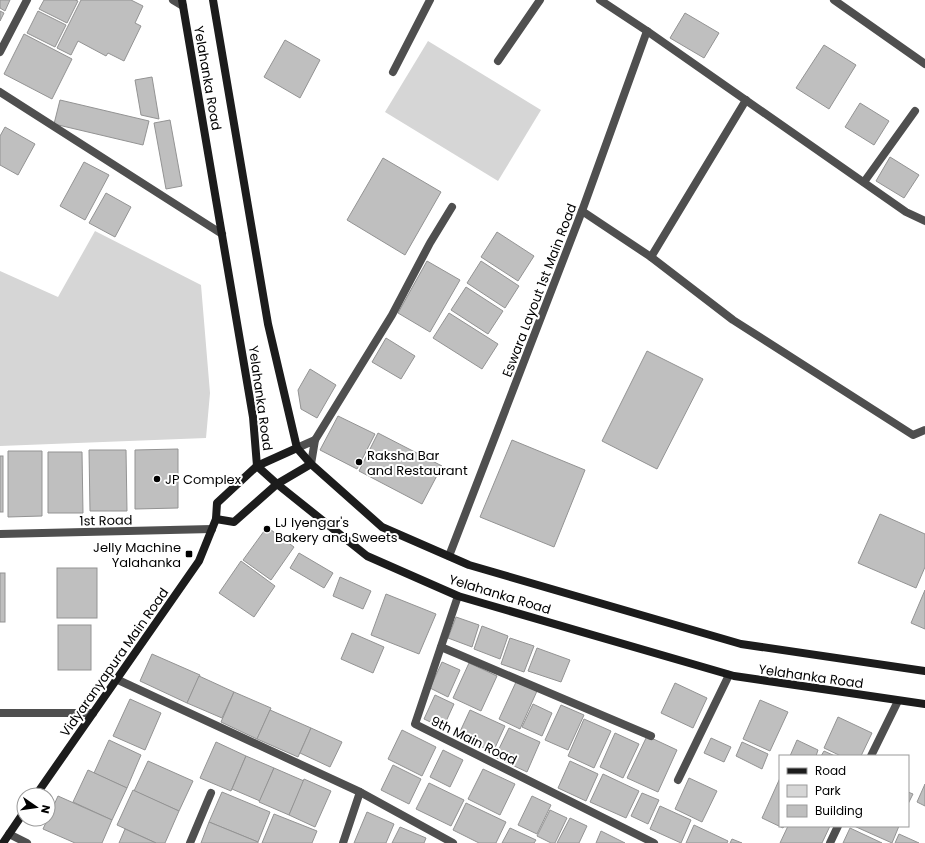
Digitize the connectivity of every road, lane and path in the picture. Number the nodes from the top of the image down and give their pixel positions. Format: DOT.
graph roads {
  1 [pos="27,0"];
  2 [pos="173,0"];
  3 [pos="213,0"];
  4 [pos="430,0"];
  5 [pos="540,0"];
  6 [pos="600,0"];
  7 [pos="834,0"];
  8 [pos="183,3"];
  9 [pos="647,31"];
  10 [pos="0,52"];
  11 [pos="498,61"];
  12 [pos="925,64"];
  13 [pos="393,72"];
  14 [pos="0,92"];
  15 [pos="746,100"];
  16 [pos="915,111"];
  17 [pos="864,182"];
  18 [pos="452,207"];
  19 [pos="582,211"];
  20 [pos="925,221"];
  21 [pos="222,234"];
  22 [pos="651,257"];
  23 [pos="925,430"];
  24 [pos="315,440"];
  25 [pos="297,448"];
  26 [pos="311,464"];
  27 [pos="258,466"];
  28 [pos="277,484"];
  29 [pos="216,519"];
  30 [pos="212,529"];
  31 [pos="0,534"];
  32 [pos="449,556"];
  33 [pos="458,596"];
  34 [pos="441,647"];
  35 [pos="925,671"];
  36 [pos="729,675"];
  37 [pos="116,679"];
  38 [pos="898,701"];
  39 [pos="925,704"];
  40 [pos="0,713"];
  41 [pos="93,713"];
  42 [pos="651,736"];
  43 [pos="871,755"];
  44 [pos="678,780"];
  45 [pos="42,787"];
  46 [pos="360,792"];
  47 [pos="211,793"];
  48 [pos="16,824"];
  49 [pos="838,827"];
  50 [pos="9,834"];
  51 [pos="3,843"];
  52 [pos="27,843"];
  53 [pos="190,843"];
  54 [pos="343,843"];
  55 [pos="453,843"];
  56 [pos="654,843"];
  57 [pos="830,843"];
  1 -- 10 [label="street"];
  2 -- 8 [label="street"];
  3 -- 25 [label="main road, Yelahanka Road"];
  4 -- 13 [label="street"];
  5 -- 11 [label="street"];
  6 -- 9 [label="street"];
  7 -- 12 [label="street"];
  8 -- 21 [label="main road, Yelahanka Road"];
  9 -- 15 [label="street"];
  9 -- 19 [label="street, Eswara Layout 1st Main Road"];
  14 -- 21 [label="street"];
  15 -- 17 [label="street"];
  15 -- 22 [label="street"];
  16 -- 17 [label="street"];
  17 -- 20 [label="street"];
  18 -- 24 [label="street"];
  19 -- 22 [label="street"];
  19 -- 32 [label="street, Eswara Layout 1st Main Road"];
  21 -- 27 [label="main road, Yelahanka Road"];
  22 -- 23 [label="street"];
  24 -- 25 [label="street"];
  24 -- 26 [label="street"];
  25 -- 26 [label="main road, Yelahanka Road"];
  25 -- 27 [label="main road, Vidyaranyapura Main Road"];
  26 -- 28 [label="main road"];
  26 -- 32 [label="main road, Yelahanka Road"];
  27 -- 28 [label="main road, Yelahanka Road"];
  27 -- 29 [label="main road, Vidyaranyapura Main Road"];
  28 -- 29 [label="main road"];
  28 -- 33 [label="main road, Yelahanka Road"];
  29 -- 30 [label="main road, Vidyaranyapura Main Road"];
  30 -- 31 [label="street, 1st Road"];
  30 -- 37 [label="main road, Vidyaranyapura Main Road"];
  32 -- 35 [label="main road, Yelahanka Road"];
  33 -- 34 [label="street, 9th Main Road"];
  33 -- 36 [label="main road, Yelahanka Road"];
  34 -- 42 [label="street"];
  34 -- 56 [label="street, 9th Main Road"];
  36 -- 38 [label="main road, Yelahanka Road"];
  36 -- 44 [label="street"];
  37 -- 41 [label="main road, Vidyaranyapura Main Road"];
  37 -- 46 [label="street"];
  38 -- 39 [label="main road, Yelahanka Road"];
  38 -- 43 [label="street"];
  40 -- 41 [label="street"];
  41 -- 45 [label="main road, Vidyaranyapura Main Road"];
  46 -- 54 [label="street"];
  46 -- 55 [label="street"];
  47 -- 53 [label="street"];
  48 -- 50 [label="main road"];
  49 -- 57 [label="street"];
  50 -- 51 [label="main road"];
  50 -- 52 [label="street"];
}
